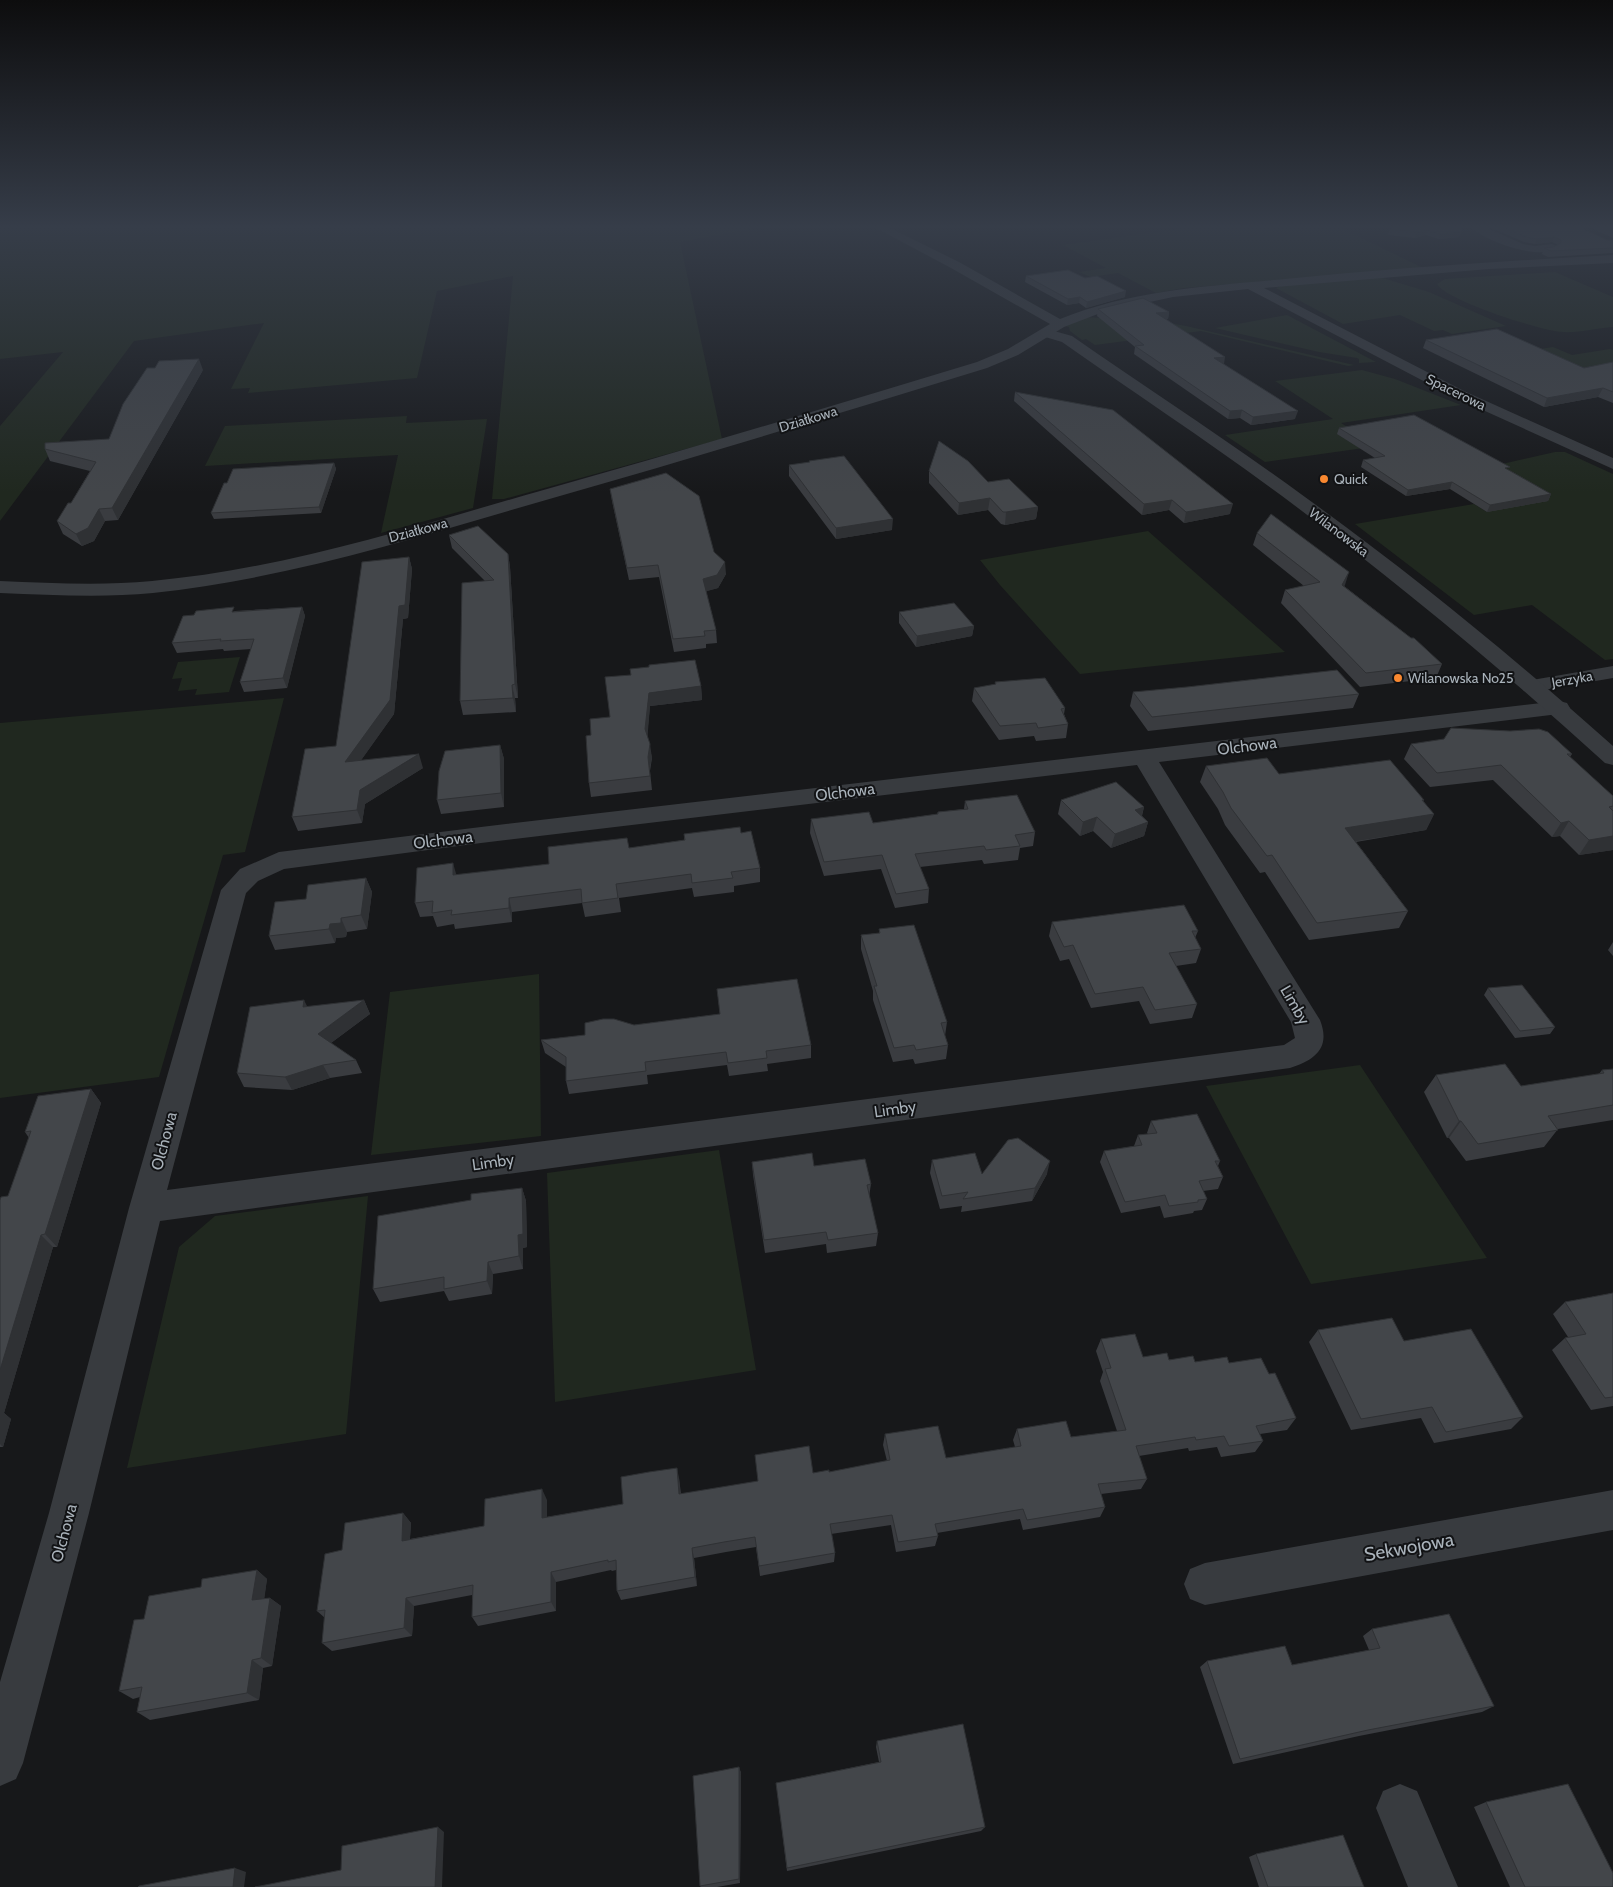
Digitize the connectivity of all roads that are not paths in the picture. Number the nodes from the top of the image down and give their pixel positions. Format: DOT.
graph roads {
  1 [pos="1033,316"];
  2 [pos="1082,316"];
  3 [pos="1309,316"];
  4 [pos="1053,329"];
  5 [pos="1613,464"];
  6 [pos="0,587"];
  7 [pos="1613,672"];
  8 [pos="1532,686"];
  9 [pos="1558,708"];
  10 [pos="1145,758"];
  11 [pos="1613,758"];
  12 [pos="146,1208"];
  13 [pos="1613,1510"];
  14 [pos="1205,1584"];
  15 [pos="0,1763"];
  16 [pos="1400,1808"];
  17 [pos="1433,1887"];
  1 -- 4 [label="street, Wilanowska"];
  2 -- 4 [label="street, Działkowa"];
  3 -- 5 [label="street, Spacerowa"];
  4 -- 6 [label="street, Działkowa"];
  4 -- 8 [label="street, Wilanowska"];
  7 -- 8 [label="street, Jerzyka"];
  8 -- 9 [label="street, Wilanowska"];
  9 -- 10 [label="street, Olchowa"];
  9 -- 11 [label="street, Wilanowska"];
  10 -- 12 [label="street, Olchowa"];
  10 -- 12 [label="street, Limby"];
  12 -- 15 [label="street, Olchowa"];
  13 -- 14 [label="street, Sekwojowa"];
  16 -- 17 [label="street"];
}
